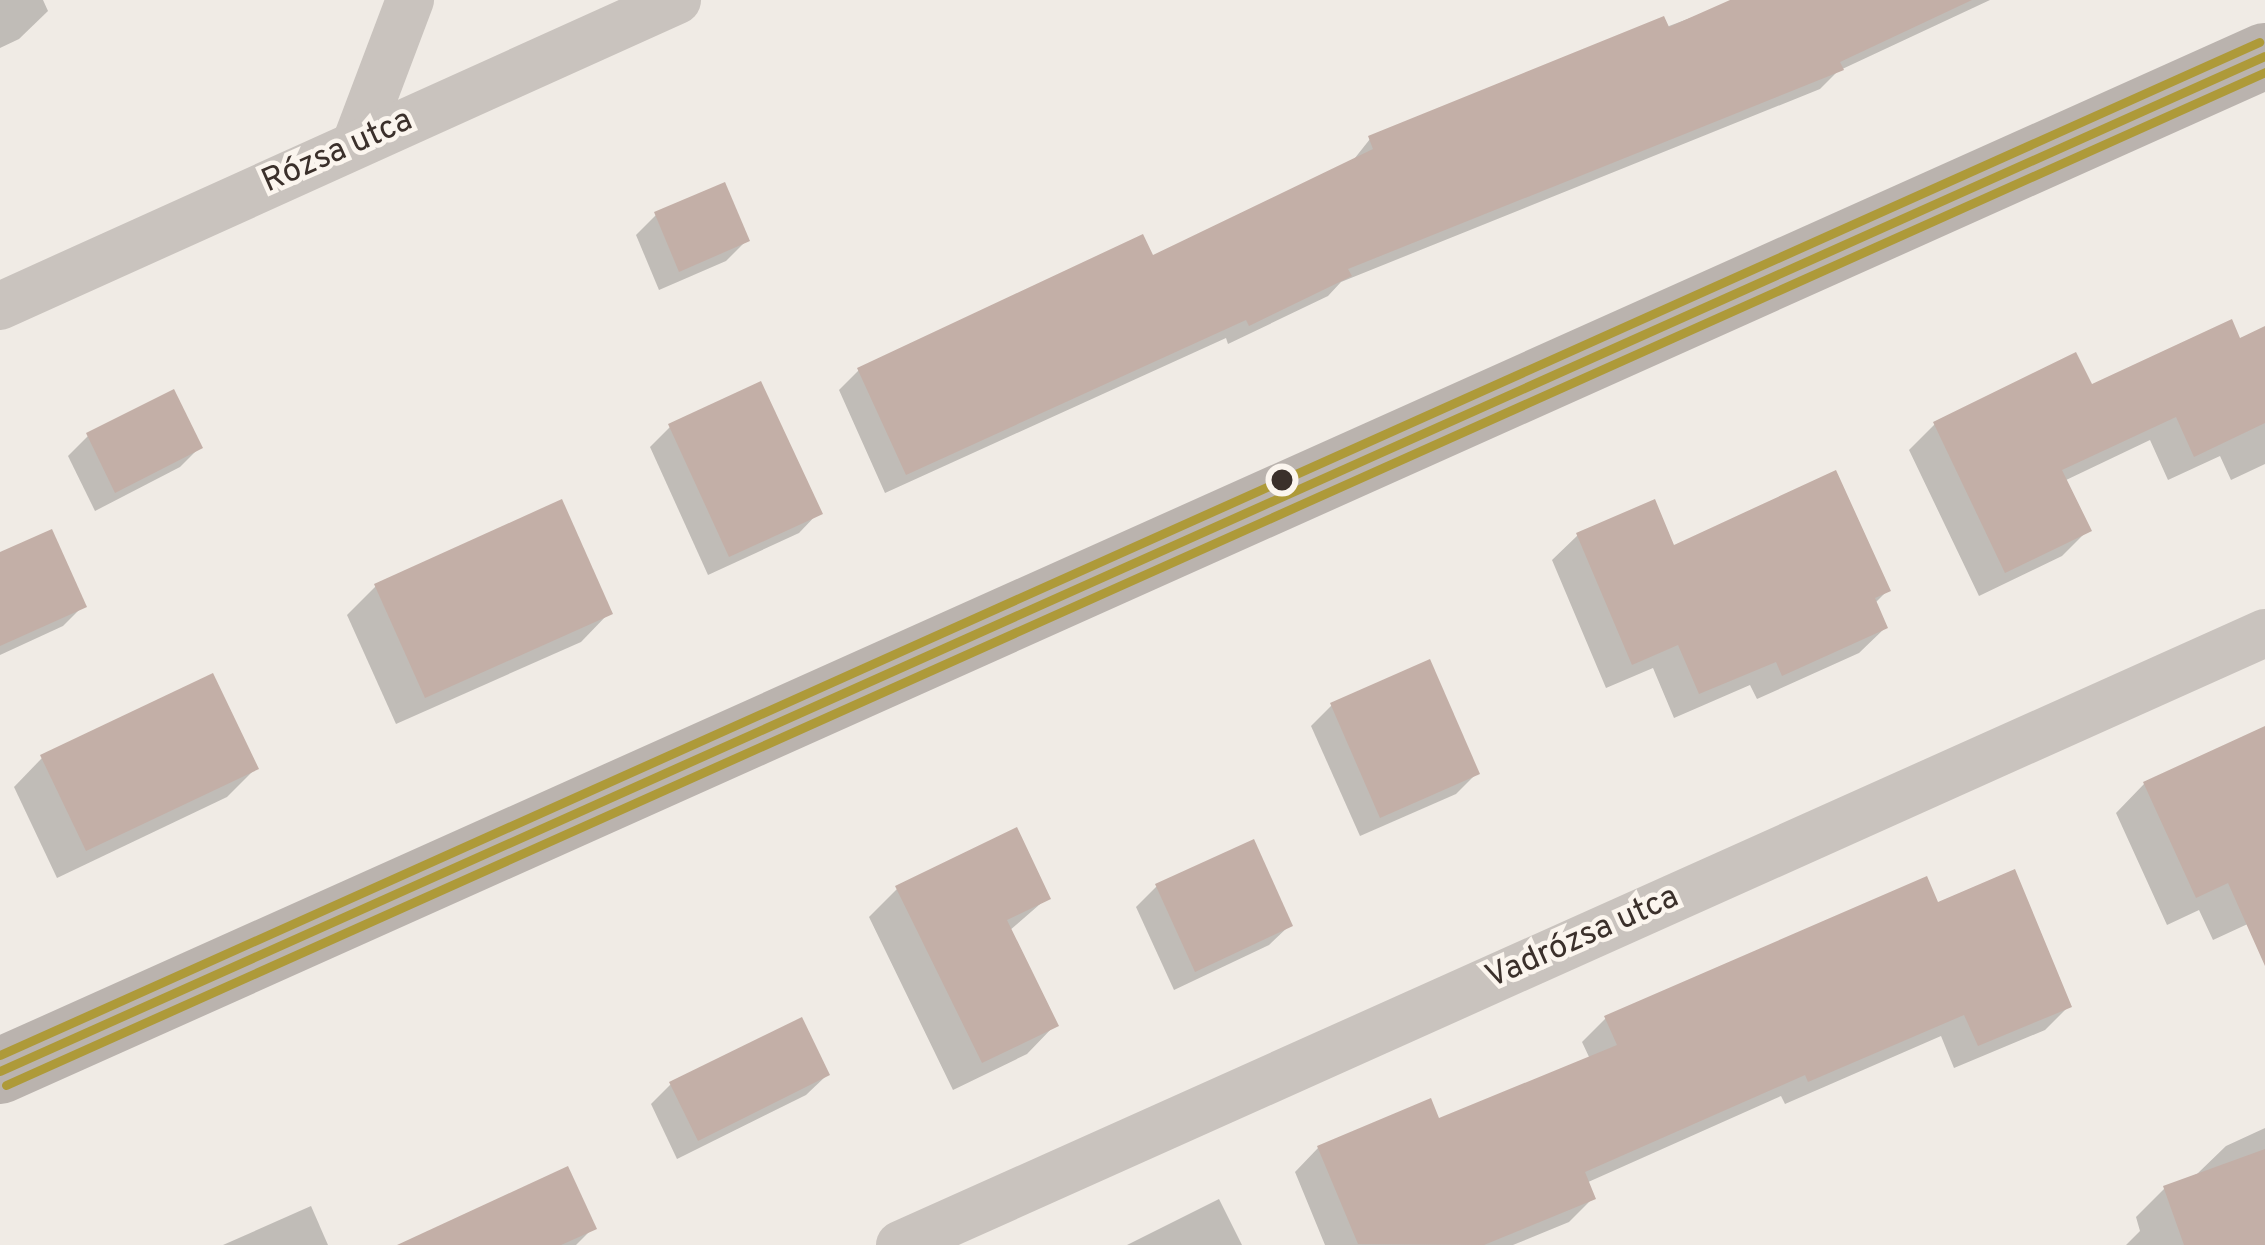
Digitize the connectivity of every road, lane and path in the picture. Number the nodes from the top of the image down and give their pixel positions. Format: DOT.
graph roads {
  1 [pos="410,0"];
  2 [pos="677,0"];
  3 [pos="2265,56"];
  4 [pos="356,143"];
  5 [pos="0,306"];
  6 [pos="2265,633"];
  7 [pos="0,1071"];
  8 [pos="900,1245"];
  1 -- 4 [label="street"];
  2 -- 4 [label="street, Rózsa utca"];
  3 -- 7 [label="main road"];
  4 -- 5 [label="street, Rózsa utca"];
  6 -- 8 [label="street, Vadrózsa utca"];
}
